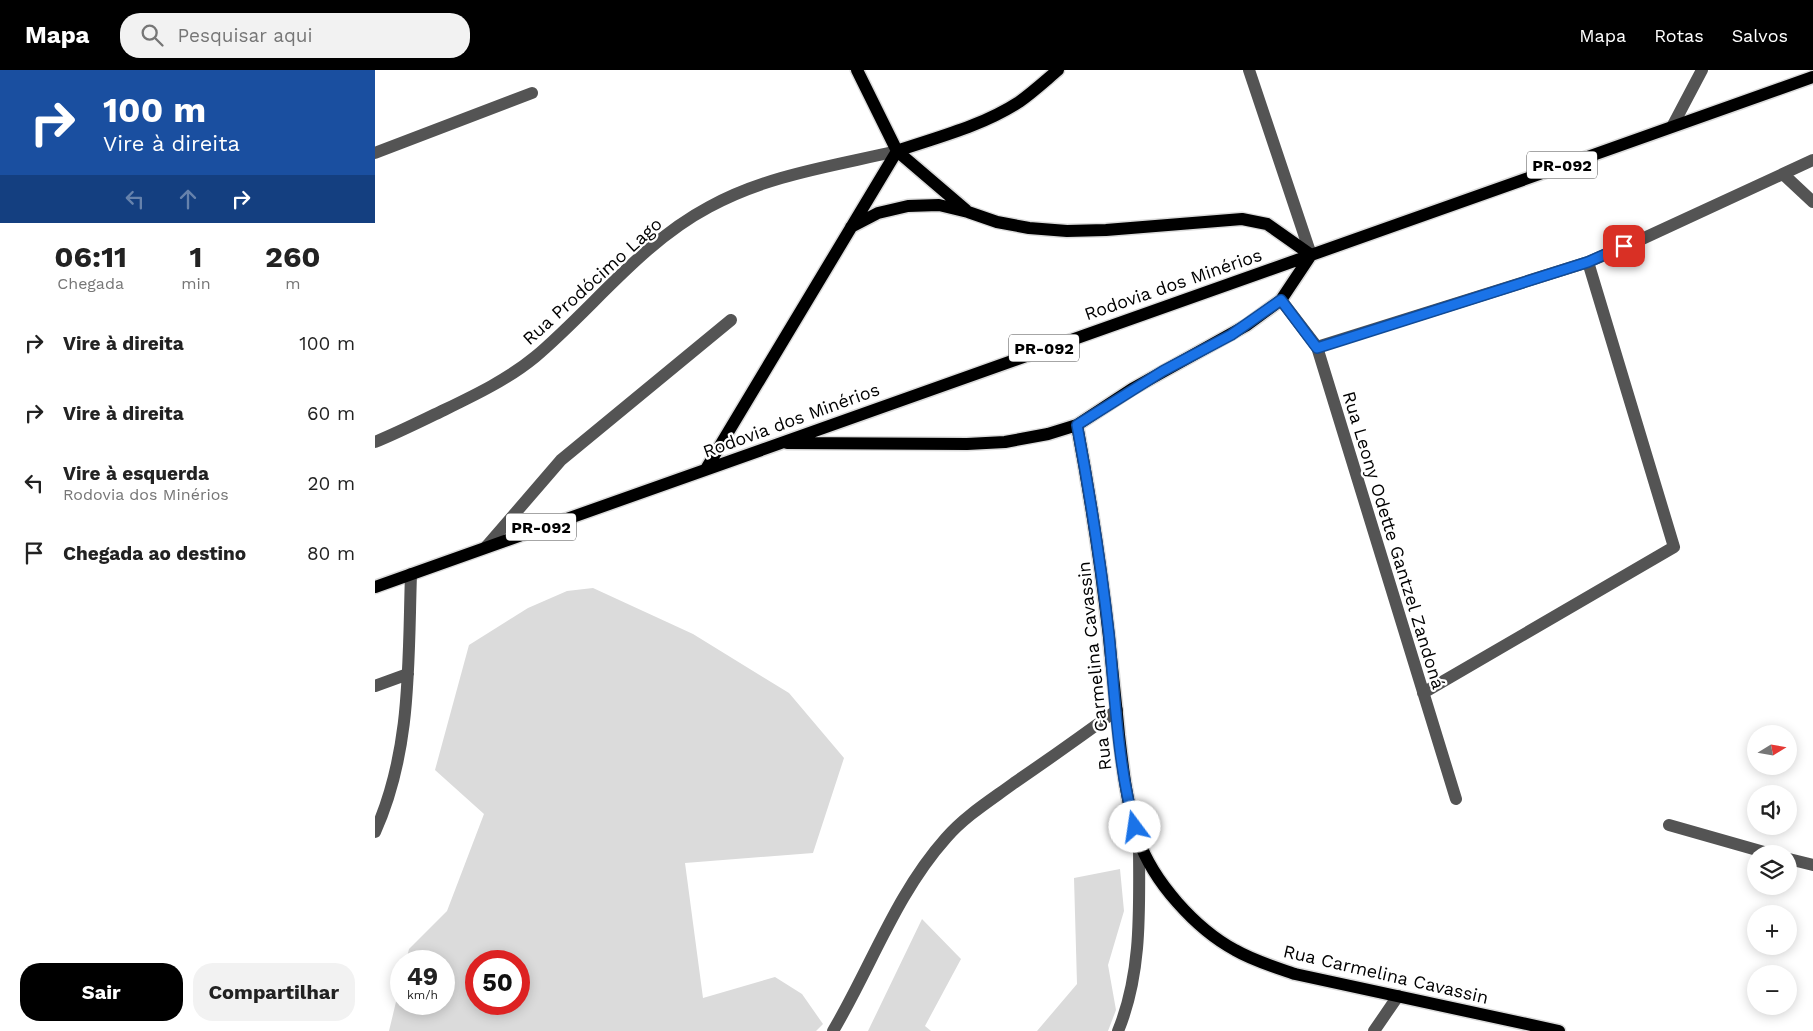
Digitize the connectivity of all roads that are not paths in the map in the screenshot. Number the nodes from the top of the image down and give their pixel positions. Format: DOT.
graph roads {
  1 [pos="857,70"];
  2 [pos="1058,70"];
  3 [pos="1249,70"];
  4 [pos="1702,70"];
  5 [pos="1813,77"];
  6 [pos="532,93"];
  7 [pos="1673,125"];
  8 [pos="897,151"];
  9 [pos="375,153"];
  10 [pos="1813,160"];
  11 [pos="1783,174"];
  12 [pos="1813,202"];
  13 [pos="968,212"];
  14 [pos="851,227"];
  15 [pos="1311,255"];
  16 [pos="1588,262"];
  17 [pos="1281,300"];
  18 [pos="731,320"];
  19 [pos="1317,348"];
  20 [pos="1077,425"];
  21 [pos="375,442"];
  22 [pos="777,443"];
  23 [pos="706,468"];
  24 [pos="486,547"];
  25 [pos="411,574"];
  26 [pos="375,587"];
  27 [pos="408,674"];
  28 [pos="375,686"];
  29 [pos="1423,693"];
  30 [pos="1117,710"];
  31 [pos="1455,800"];
  32 [pos="1669,825"];
  33 [pos="375,832"];
  34 [pos="1139,840"];
  35 [pos="1747,847"];
  36 [pos="1797,861"];
  37 [pos="1813,866"];
  38 [pos="1398,996"];
  39 [pos="833,1031"];
  40 [pos="1118,1031"];
  41 [pos="1374,1031"];
  42 [pos="1559,1031"];
  1 -- 8 [label="main road"];
  2 -- 8 [label="main road, Rua Prodócimo Lago"];
  3 -- 15 [label="street"];
  4 -- 7 [label="street"];
  5 -- 7 [label="main road, Rodovia dos Minérios / PR-092"];
  6 -- 9 [label="street"];
  7 -- 15 [label="main road, Rodovia dos Minérios / PR-092"];
  8 -- 13 [label="main road"];
  8 -- 14 [label="main road"];
  8 -- 21 [label="street, Rua Prodócimo Lago"];
  10 -- 11 [label="street"];
  11 -- 12 [label="street"];
  11 -- 16 [label="street"];
  13 -- 14 [label="main road"];
  13 -- 15 [label="main road"];
  14 -- 23 [label="main road"];
  15 -- 17 [label="main road"];
  15 -- 22 [label="main road, Rodovia dos Minérios / PR-092"];
  16 -- 19 [label="street"];
  16 -- 29 [label="street"];
  17 -- 19 [label="street, Rua Leony Odette Gantzel Zandoná"];
  17 -- 20 [label="main road"];
  18 -- 24 [label="street"];
  19 -- 29 [label="street, Rua Leony Odette Gantzel Zandoná"];
  20 -- 22 [label="main road"];
  20 -- 30 [label="main road, Rua Carmelina Cavassin"];
  22 -- 23 [label="main road, Rodovia dos Minérios / PR-092"];
  23 -- 24 [label="main road, Rodovia dos Minérios / PR-092"];
  24 -- 25 [label="main road, Rodovia dos Minérios / PR-092"];
  25 -- 26 [label="main road, Rodovia dos Minérios / PR-092"];
  25 -- 27 [label="street"];
  27 -- 28 [label="street"];
  27 -- 33 [label="street"];
  29 -- 31 [label="street, Rua Leony Odette Gantzel Zandoná"];
  30 -- 34 [label="main road, Rua Carmelina Cavassin"];
  30 -- 39 [label="street"];
  32 -- 35 [label="street"];
  34 -- 38 [label="main road, Rua Carmelina Cavassin"];
  34 -- 40 [label="street"];
  36 -- 37 [label="street"];
  38 -- 41 [label="street"];
  38 -- 42 [label="main road, Rua Carmelina Cavassin"];
}
